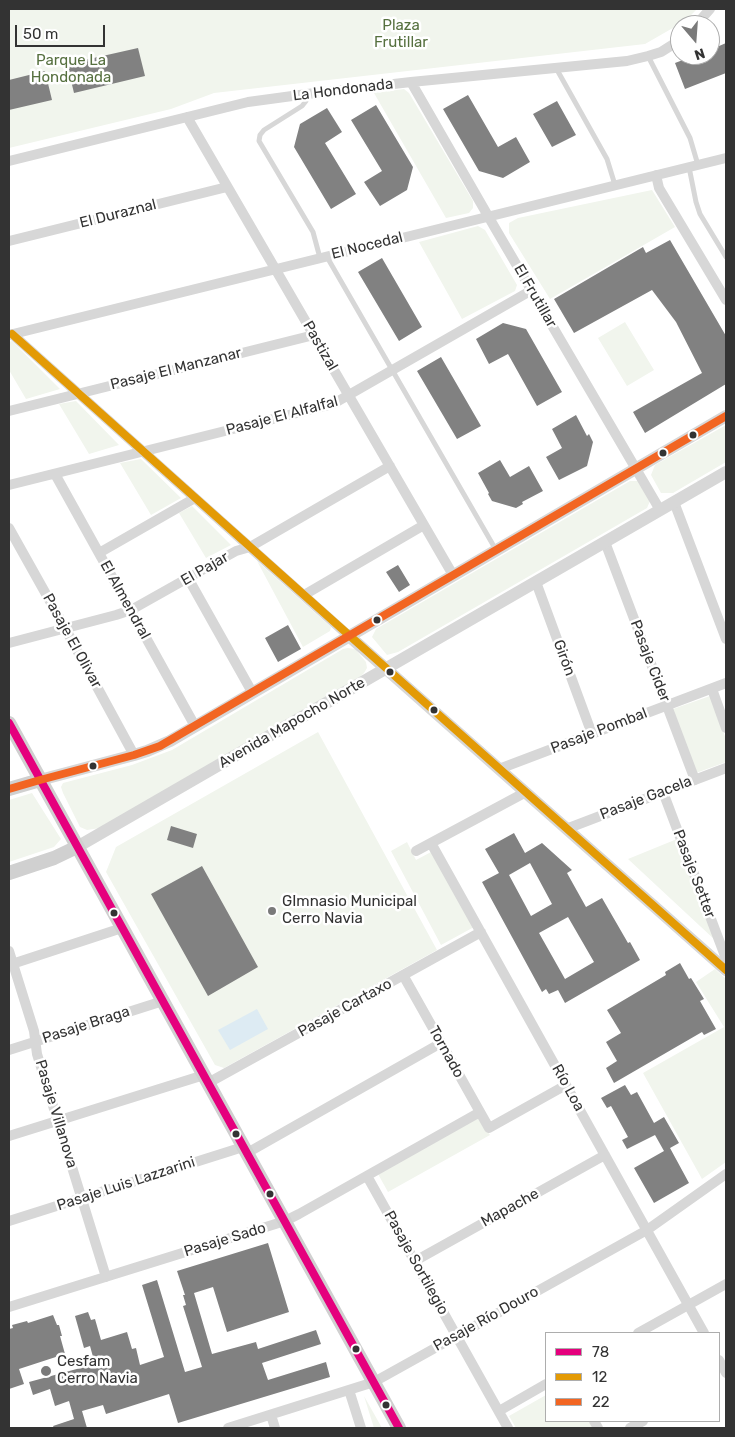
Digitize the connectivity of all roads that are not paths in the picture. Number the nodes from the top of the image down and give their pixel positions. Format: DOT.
graph roads {
  1 [pos="670,46"];
  2 [pos="648,56"];
  3 [pos="556,68"];
  4 [pos="411,82"];
  5 [pos="307,94"];
  6 [pos="187,117"];
  7 [pos="726,158"];
  8 [pos="9,161"];
  9 [pos="694,166"];
  10 [pos="656,175"];
  11 [pos="615,185"];
  12 [pos="227,187"];
  13 [pos="488,216"];
  14 [pos="9,240"];
  15 [pos="323,257"];
  16 [pos="726,257"];
  17 [pos="275,269"];
  18 [pos="532,290"];
  19 [pos="726,300"];
  20 [pos="10,334"];
  21 [pos="314,336"];
  22 [pos="393,370"];
  23 [pos="79,394"];
  24 [pos="349,396"];
  25 [pos="9,411"];
  26 [pos="726,416"];
  27 [pos="144,452"];
  28 [pos="390,466"];
  29 [pos="636,468"];
  30 [pos="726,472"];
  31 [pos="54,474"];
  32 [pos="9,485"];
  33 [pos="195,498"];
  34 [pos="674,502"];
  35 [pos="660,510"];
  36 [pos="424,525"];
  37 [pos="9,528"];
  38 [pos="605,542"];
  39 [pos="250,547"];
  40 [pos="496,550"];
  41 [pos="99,553"];
  42 [pos="453,575"];
  43 [pos="188,578"];
  44 [pos="536,582"];
  45 [pos="304,595"];
  46 [pos="131,610"];
  47 [pos="66,628"];
  48 [pos="349,636"];
  49 [pos="726,639"];
  50 [pos="9,643"];
  51 [pos="387,669"];
  52 [pos="726,683"];
  53 [pos="712,689"];
  54 [pos="252,692"];
  55 [pos="667,706"];
  56 [pos="9,723"];
  57 [pos="195,726"];
  58 [pos="726,728"];
  59 [pos="592,734"];
  60 [pos="134,756"];
  61 [pos="726,768"];
  62 [pos="500,769"];
  63 [pos="40,780"];
  64 [pos="695,780"];
  65 [pos="9,789"];
  66 [pos="526,792"];
  67 [pos="663,792"];
  68 [pos="566,828"];
  69 [pos="431,843"];
  70 [pos="77,847"];
  71 [pos="416,851"];
  72 [pos="9,873"];
  73 [pos="122,928"];
  74 [pos="481,932"];
  75 [pos="9,951"];
  76 [pos="722,957"];
  77 [pos="11,964"];
  78 [pos="726,970"];
  79 [pos="403,975"];
  80 [pos="163,1001"];
  81 [pos="36,1042"];
  82 [pos="442,1043"];
  83 [pos="9,1050"];
  84 [pos="206,1079"];
  85 [pos="566,1085"];
  86 [pos="480,1112"];
  87 [pos="58,1120"];
  88 [pos="9,1136"];
  89 [pos="245,1150"];
  90 [pos="605,1155"];
  91 [pos="726,1174"];
  92 [pos="367,1176"];
  93 [pos="82,1198"];
  94 [pos="9,1221"];
  95 [pos="284,1221"];
  96 [pos="647,1230"];
  97 [pos="415,1261"];
  98 [pos="106,1277"];
  99 [pos="726,1284"];
  100 [pos="688,1305"];
  101 [pos="9,1307"];
  102 [pos="640,1332"];
  103 [pos="703,1332"];
  104 [pos="456,1336"];
  105 [pos="720,1362"];
  106 [pos="726,1374"];
  107 [pos="374,1382"];
  108 [pos="545,1385"];
  109 [pos="349,1390"];
  110 [pos="498,1411"];
  111 [pos="271,1415"];
  112 [pos="641,1422"];
  113 [pos="228,1428"];
  114 [pos="275,1428"];
  115 [pos="362,1428"];
  116 [pos="399,1428"];
  117 [pos="508,1428"];
  118 [pos="630,1428"];
  1 -- 2 [label="street, La Hondonada"];
  2 -- 3 [label="street, La Hondonada"];
  2 -- 9 [label="lane"];
  3 -- 4 [label="street, La Hondonada"];
  3 -- 11 [label="lane"];
  4 -- 5 [label="street, La Hondonada"];
  4 -- 13 [label="street, El Frutillar"];
  5 -- 6 [label="street, La Hondonada"];
  5 -- 15 [label="lane"];
  6 -- 8 [label="street, La Hondonada"];
  6 -- 12 [label="street, Pastizal"];
  7 -- 9 [label="street, El Nocedal"];
  9 -- 10 [label="street, El Nocedal"];
  9 -- 16 [label="lane"];
  10 -- 11 [label="street, El Nocedal"];
  10 -- 19 [label="street"];
  11 -- 13 [label="street, El Nocedal"];
  12 -- 14 [label="street, El Duraznal"];
  12 -- 17 [label="street, Pastizal"];
  13 -- 15 [label="street, El Nocedal"];
  13 -- 18 [label="street, El Frutillar"];
  15 -- 17 [label="street, El Nocedal"];
  15 -- 22 [label="lane"];
  17 -- 20 [label="street, El Nocedal"];
  17 -- 21 [label="street, Pastizal"];
  18 -- 22 [label="street, Pasaje El Alfalfal"];
  18 -- 29 [label="street, El Frutillar"];
  20 -- 23 [label="street"];
  21 -- 23 [label="street, Pasaje El Manzanar"];
  21 -- 24 [label="street, Pastizal"];
  22 -- 24 [label="street, Pasaje El Alfalfal"];
  22 -- 40 [label="lane"];
  23 -- 25 [label="street, Pasaje El Manzanar"];
  23 -- 27 [label="street"];
  24 -- 27 [label="street, Pasaje El Alfalfal"];
  24 -- 28 [label="street, Pastizal"];
  26 -- 29 [label="street"];
  27 -- 31 [label="street, Pasaje El Alfalfal"];
  27 -- 33 [label="street"];
  28 -- 36 [label="street, Pastizal"];
  28 -- 39 [label="street, El Pajar"];
  29 -- 35 [label="street, El Frutillar"];
  29 -- 40 [label="street"];
  30 -- 34 [label="street, Avenida Mapocho Norte"];
  31 -- 32 [label="street, Pasaje El Alfalfal"];
  31 -- 41 [label="street, El Almendral"];
  33 -- 39 [label="street"];
  33 -- 41 [label="street"];
  34 -- 35 [label="street, Avenida Mapocho Norte"];
  34 -- 49 [label="street"];
  35 -- 38 [label="street, Avenida Mapocho Norte"];
  36 -- 42 [label="street, Pastizal"];
  36 -- 45 [label="street"];
  37 -- 47 [label="street, Pasaje El Olivar"];
  38 -- 44 [label="street, Avenida Mapocho Norte"];
  38 -- 55 [label="street, Pasaje Cider"];
  39 -- 43 [label="street, El Pajar"];
  39 -- 45 [label="street"];
  40 -- 42 [label="street"];
  41 -- 46 [label="street, El Almendral"];
  42 -- 48 [label="street"];
  43 -- 46 [label="street, El Pajar"];
  43 -- 54 [label="street"];
  44 -- 51 [label="street, Avenida Mapocho Norte"];
  44 -- 59 [label="street, Girón"];
  45 -- 48 [label="street"];
  46 -- 47 [label="street, El Pajar"];
  46 -- 57 [label="street, El Almendral"];
  47 -- 50 [label="street, El Pajar"];
  47 -- 60 [label="street, Pasaje El Olivar"];
  48 -- 51 [label="street"];
  48 -- 54 [label="street"];
  51 -- 62 [label="street"];
  51 -- 70 [label="street, Avenida Mapocho Norte"];
  52 -- 53 [label="street, Pasaje Pombal"];
  53 -- 55 [label="street, Pasaje Pombal"];
  53 -- 58 [label="street"];
  54 -- 57 [label="street"];
  55 -- 59 [label="street, Pasaje Pombal"];
  55 -- 64 [label="street, Pasaje Cider"];
  56 -- 63 [label="main road"];
  57 -- 60 [label="street"];
  59 -- 62 [label="street, Pasaje Pombal"];
  60 -- 63 [label="street"];
  61 -- 64 [label="street, Pasaje Gacela"];
  62 -- 66 [label="street"];
  63 -- 65 [label="main road"];
  63 -- 70 [label="main road"];
  64 -- 67 [label="street, Pasaje Gacela"];
  66 -- 68 [label="street"];
  66 -- 69 [label="street"];
  67 -- 68 [label="street, Pasaje Gacela"];
  67 -- 76 [label="street, Pasaje Setter"];
  68 -- 76 [label="street"];
  69 -- 71 [label="street"];
  69 -- 74 [label="street, Río Loa"];
  70 -- 72 [label="main road, Avenida Mapocho Norte"];
  70 -- 73 [label="main road"];
  73 -- 77 [label="street"];
  73 -- 80 [label="main road"];
  74 -- 79 [label="street, Pasaje Cartaxo"];
  74 -- 85 [label="street, Río Loa"];
  75 -- 77 [label="street, Pasaje Villanova"];
  76 -- 78 [label="street"];
  77 -- 81 [label="street, Pasaje Villanova"];
  79 -- 82 [label="street, Tornado"];
  79 -- 84 [label="street, Pasaje Cartaxo"];
  80 -- 81 [label="street, Pasaje Braga"];
  80 -- 84 [label="main road"];
  81 -- 83 [label="street, Pasaje Braga"];
  81 -- 87 [label="street, Pasaje Villanova"];
  82 -- 86 [label="street, Tornado"];
  82 -- 89 [label="street, Pasaje Luis Lazzarini"];
  84 -- 87 [label="street, Pasaje Cartaxo"];
  84 -- 89 [label="main road"];
  85 -- 86 [label="street, Tornado"];
  85 -- 90 [label="street, Río Loa"];
  86 -- 92 [label="street, Pasaje Sado"];
  87 -- 88 [label="street, Pasaje Cartaxo"];
  87 -- 93 [label="street, Pasaje Villanova"];
  89 -- 93 [label="street, Pasaje Luis Lazzarini"];
  89 -- 95 [label="main road"];
  90 -- 96 [label="street, Río Loa"];
  90 -- 97 [label="street, Mapache"];
  91 -- 96 [label="street, Pasaje Río Douro"];
  92 -- 95 [label="street, Pasaje Sado"];
  92 -- 97 [label="street, Pasaje Sortilegio"];
  93 -- 94 [label="street, Pasaje Luis Lazzarini"];
  93 -- 98 [label="street, Pasaje Villanova"];
  95 -- 98 [label="street, Pasaje Sado"];
  95 -- 107 [label="main road"];
  96 -- 100 [label="street, Río Loa"];
  96 -- 104 [label="street, Pasaje Río Douro"];
  97 -- 104 [label="street, Pasaje Sortilegio"];
  98 -- 101 [label="street, Pasaje Sado"];
  99 -- 100 [label="street"];
  100 -- 102 [label="street"];
  100 -- 103 [label="street, Río Loa"];
  104 -- 107 [label="street, Pasaje Río Douro"];
  104 -- 110 [label="street, Pasaje Sortilegio"];
  105 -- 106 [label="street"];
  107 -- 109 [label="street, Pasaje Río Douro"];
  107 -- 116 [label="main road"];
  108 -- 110 [label="street"];
  109 -- 111 [label="street, Pasaje Río Douro"];
  109 -- 115 [label="street"];
  110 -- 117 [label="street, Pasaje Sortilegio"];
  111 -- 113 [label="street, Pasaje Río Douro"];
  111 -- 114 [label="street"];
  112 -- 118 [label="street"];
}
